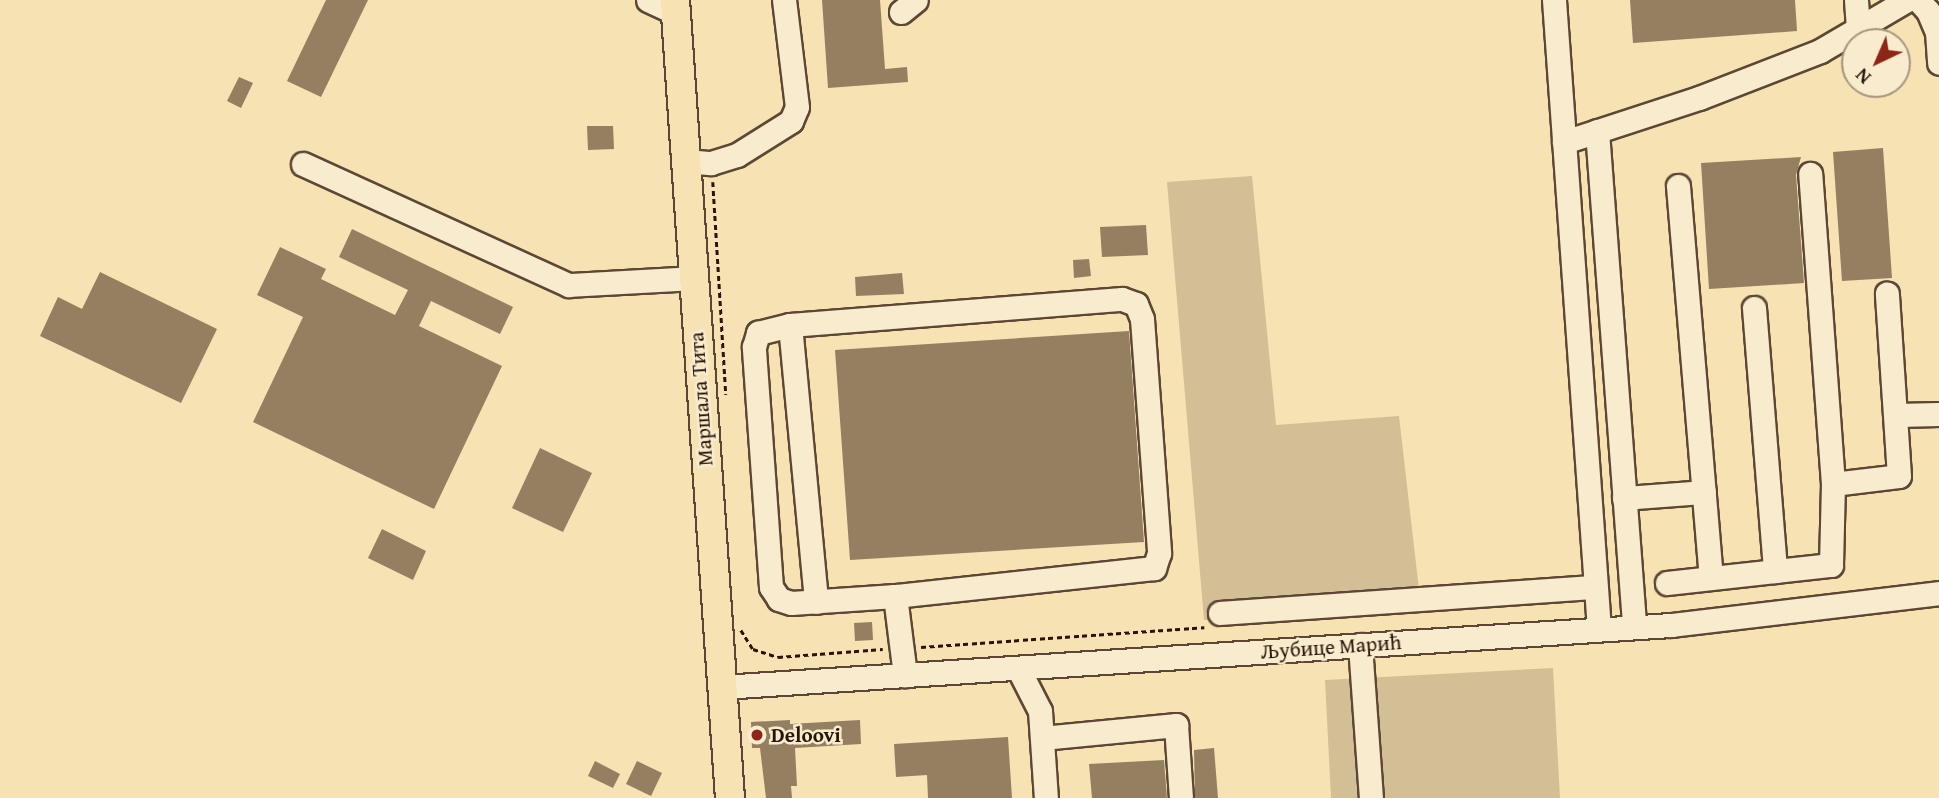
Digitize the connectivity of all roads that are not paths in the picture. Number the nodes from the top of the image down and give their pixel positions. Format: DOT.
graph roads {
  1 [pos="648,0"];
  2 [pos="784,0"];
  3 [pos="1554,0"];
  4 [pos="1856,0"];
  5 [pos="1907,0"];
  6 [pos="1917,0"];
  7 [pos="675,6"];
  8 [pos="1858,28"];
  9 [pos="1860,28"];
  10 [pos="1841,39"];
  11 [pos="1939,63"];
  12 [pos="1597,131"];
  13 [pos="1564,142"];
  14 [pos="686,161"];
  15 [pos="303,164"];
  16 [pos="1810,174"];
  17 [pos="1678,186"];
  18 [pos="693,278"];
  19 [pos="1887,293"];
  20 [pos="1754,308"];
  21 [pos="790,325"];
  22 [pos="1615,367"];
  23 [pos="1580,368"];
  24 [pos="1939,414"];
  25 [pos="1896,415"];
  26 [pos="1833,484"];
  27 [pos="1704,492"];
  28 [pos="1624,498"];
  29 [pos="1775,571"];
  30 [pos="1711,578"];
  31 [pos="1667,583"];
  32 [pos="1595,587"];
  33 [pos="1939,593"];
  34 [pos="895,596"];
  35 [pos="816,602"];
  36 [pos="1212,620"];
  37 [pos="1634,627"];
  38 [pos="1599,629"];
  39 [pos="1360,645"];
  40 [pos="1018,668"];
  41 [pos="905,675"];
  42 [pos="722,687"];
  43 [pos="1042,738"];
  44 [pos="730,798"];
  45 [pos="1046,798"];
  46 [pos="1181,798"];
  47 [pos="1371,798"];
  1 -- 7 [label="street"];
  2 -- 14 [label="street"];
  3 -- 13 [label="street"];
  4 -- 8 [label="street"];
  5 -- 9 [label="street"];
  6 -- 11 [label="street"];
  7 -- 14 [label="main road, Маршала Тита"];
  10 -- 12 [label="street"];
  12 -- 13 [label="street"];
  12 -- 22 [label="street"];
  13 -- 23 [label="street"];
  14 -- 18 [label="main road, Маршала Тита"];
  15 -- 18 [label="street"];
  16 -- 26 [label="street"];
  17 -- 27 [label="street"];
  18 -- 42 [label="main road, Маршала Тита"];
  19 -- 25 [label="street"];
  20 -- 29 [label="street"];
  21 -- 34 [label="street"];
  21 -- 35 [label="street"];
  21 -- 35 [label="street"];
  22 -- 23 [label="street"];
  22 -- 28 [label="street"];
  23 -- 32 [label="street"];
  24 -- 25 [label="street"];
  25 -- 26 [label="street"];
  26 -- 29 [label="street"];
  27 -- 28 [label="street"];
  27 -- 30 [label="street"];
  28 -- 37 [label="street"];
  29 -- 30 [label="street"];
  30 -- 31 [label="street"];
  32 -- 36 [label="street"];
  32 -- 38 [label="street"];
  33 -- 37 [label="street, Љубице Марић"];
  34 -- 35 [label="street"];
  34 -- 41 [label="street"];
  37 -- 38 [label="street, Љубице Марић"];
  38 -- 39 [label="street, Љубице Марић"];
  39 -- 40 [label="street, Љубице Марић"];
  39 -- 47 [label="street"];
  40 -- 41 [label="street, Љубице Марић"];
  40 -- 43 [label="street"];
  41 -- 42 [label="street, Љубице Марић"];
  42 -- 44 [label="main road, Маршала Тита"];
  43 -- 45 [label="street"];
  43 -- 46 [label="street"];
}
